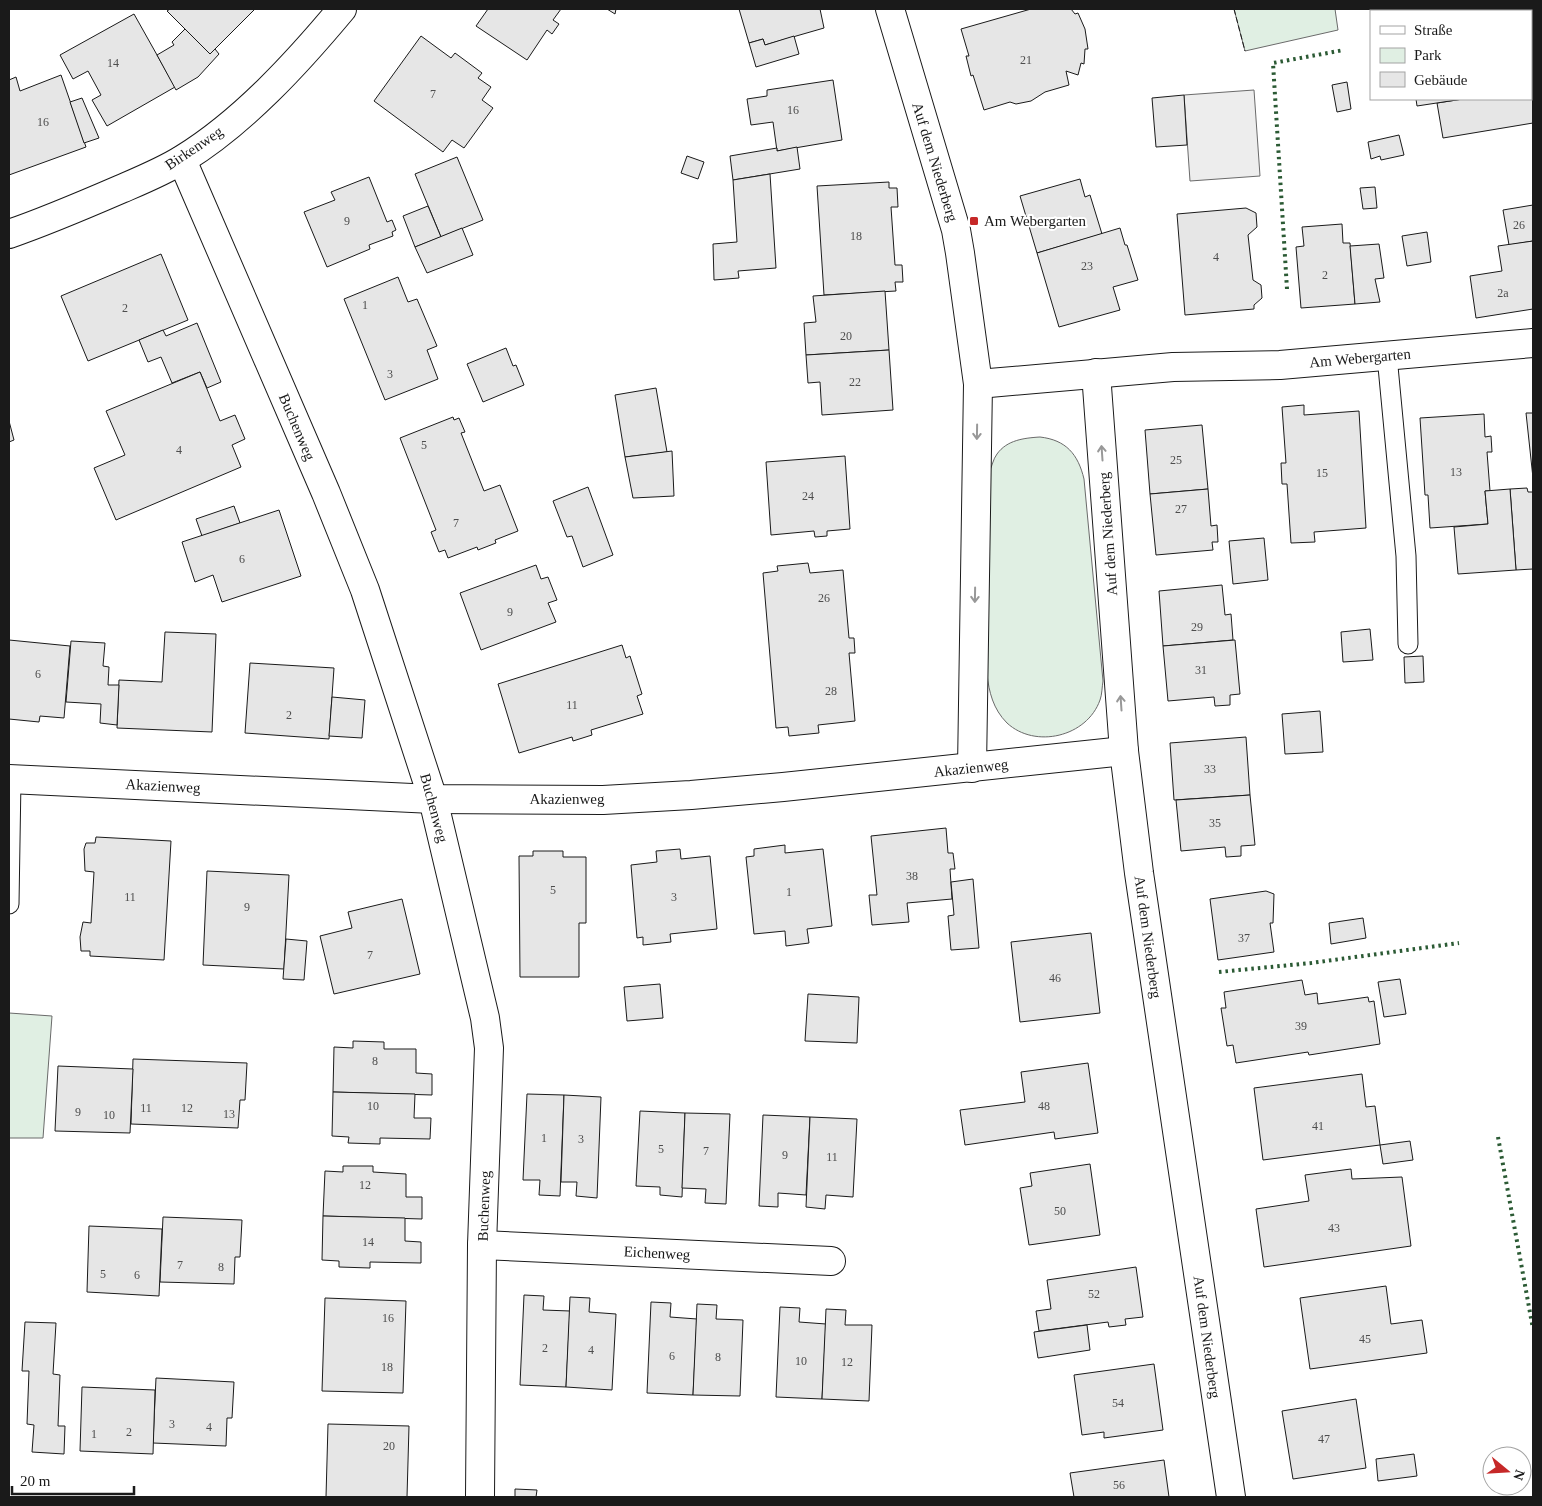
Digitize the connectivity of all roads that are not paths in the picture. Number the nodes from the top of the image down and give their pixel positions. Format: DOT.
graph roads {
  1 [pos="342,9"];
  2 [pos="890,9"];
  3 [pos="182,160"];
  4 [pos="9,234"];
  5 [pos="1533,343"];
  6 [pos="1387,356"];
  7 [pos="1096,373"];
  8 [pos="978,384"];
  9 [pos="1408,644"];
  10 [pos="1124,751"];
  11 [pos="972,768"];
  12 [pos="10,779"];
  13 [pos="433,799"];
  14 [pos="9,904"];
  15 [pos="482,1245"];
  16 [pos="831,1261"];
  17 [pos="480,1497"];
  18 [pos="1231,1497"];
  1 -- 3 [label="street, Birkenweg"];
  2 -- 8 [label="street, Auf dem Niederberg"];
  3 -- 4 [label="street, Birkenweg"];
  3 -- 13 [label="street, Buchenweg"];
  5 -- 6 [label="street, Am Webergarten"];
  6 -- 7 [label="street, Am Webergarten"];
  6 -- 9 [label="lane"];
  7 -- 8 [label="street, Am Webergarten"];
  10 -- 7 [label="street, Auf dem Niederberg, one-way"];
  8 -- 11 [label="street, Auf dem Niederberg, one-way"];
  10 -- 11 [label="street, Akazienweg"];
  10 -- 18 [label="street, Auf dem Niederberg"];
  11 -- 13 [label="street, Akazienweg"];
  12 -- 13 [label="street, Akazienweg"];
  12 -- 14 [label="lane"];
  13 -- 15 [label="street, Buchenweg"];
  15 -- 16 [label="street, Eichenweg"];
  15 -- 17 [label="street, Buchenweg"];
}
